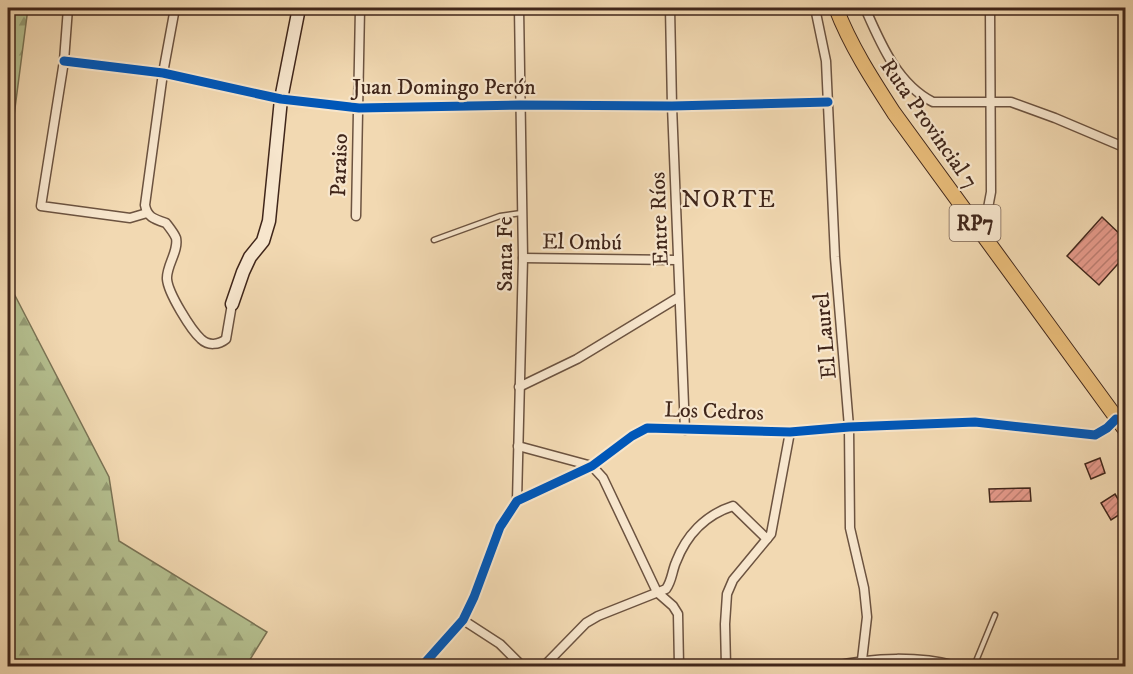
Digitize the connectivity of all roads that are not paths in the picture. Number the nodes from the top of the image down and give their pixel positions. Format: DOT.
graph roads {
  1 [pos="68,8"];
  2 [pos="175,8"];
  3 [pos="299,8"];
  4 [pos="360,8"];
  5 [pos="519,8"];
  6 [pos="670,8"];
  7 [pos="815,8"];
  8 [pos="836,8"];
  9 [pos="865,8"];
  10 [pos="990,8"];
  11 [pos="64,61"];
  12 [pos="163,73"];
  13 [pos="280,99"];
  14 [pos="992,101"];
  15 [pos="828,102"];
  16 [pos="520,105"];
  17 [pos="672,106"];
  18 [pos="359,108"];
  19 [pos="1125,148"];
  20 [pos="147,213"];
  21 [pos="522,213"];
  22 [pos="356,216"];
  23 [pos="978,226"];
  24 [pos="434,240"];
  25 [pos="523,258"];
  26 [pos="677,260"];
  27 [pos="679,297"];
  28 [pos="232,304"];
  29 [pos="519,387"];
  30 [pos="1116,418"];
  31 [pos="849,427"];
  32 [pos="685,430"];
  33 [pos="1125,431"];
  34 [pos="790,432"];
  35 [pos="518,447"];
  36 [pos="592,466"];
  37 [pos="517,501"];
  38 [pos="767,539"];
  39 [pos="657,592"];
  40 [pos="995,615"];
  41 [pos="463,620"];
  42 [pos="862,660"];
  43 [pos="1125,661"];
  44 [pos="422,666"];
  45 [pos="522,666"];
  46 [pos="544,666"];
  47 [pos="679,666"];
  48 [pos="726,666"];
  49 [pos="835,666"];
  50 [pos="957,666"];
  51 [pos="974,666"];
  52 [pos="1120,666"];
  1 -- 11 [label="street"];
  2 -- 12 [label="street"];
  3 -- 13 [label="main road"];
  4 -- 18 [label="street, Paraiso"];
  5 -- 16 [label="street, Santa Fe"];
  6 -- 17 [label="street, Entre Ríos"];
  7 -- 15 [label="street, El Laurel"];
  8 -- 23 [label="main road, Ruta Provincial 7 / RP7"];
  9 -- 14 [label="street"];
  10 -- 14 [label="street"];
  11 -- 12 [label="street, Juan Domingo Perón"];
  11 -- 20 [label="street"];
  12 -- 13 [label="street, Juan Domingo Perón"];
  12 -- 20 [label="street"];
  13 -- 18 [label="street, Juan Domingo Perón"];
  13 -- 28 [label="main road"];
  14 -- 19 [label="street"];
  14 -- 23 [label="street"];
  15 -- 17 [label="street, Juan Domingo Perón"];
  15 -- 31 [label="street, El Laurel"];
  16 -- 17 [label="street, Juan Domingo Perón"];
  16 -- 18 [label="street, Juan Domingo Perón"];
  16 -- 21 [label="street, Santa Fe"];
  17 -- 26 [label="street, Entre Ríos"];
  18 -- 22 [label="street, Paraiso"];
  20 -- 28 [label="street"];
  21 -- 24 [label="lane"];
  21 -- 25 [label="street, Santa Fe"];
  23 -- 30 [label="main road, Ruta Provincial 7 / RP7"];
  25 -- 26 [label="street, El Ombú"];
  25 -- 29 [label="street, Santa Fe"];
  26 -- 27 [label="street, Entre Ríos"];
  27 -- 29 [label="street"];
  27 -- 32 [label="street, Entre Ríos"];
  29 -- 35 [label="street, Santa Fe"];
  30 -- 31 [label="street, Los Cedros"];
  30 -- 33 [label="main road, Ruta Provincial 7 / RP7"];
  31 -- 34 [label="street, Los Cedros"];
  31 -- 42 [label="street, El Laurel"];
  32 -- 34 [label="street, Los Cedros"];
  32 -- 36 [label="street, Los Cedros"];
  34 -- 38 [label="street"];
  35 -- 36 [label="street"];
  35 -- 37 [label="street, Santa Fe"];
  36 -- 37 [label="street, Los Cedros"];
  36 -- 39 [label="street"];
  37 -- 41 [label="street"];
  38 -- 39 [label="street"];
  38 -- 48 [label="street"];
  39 -- 46 [label="street"];
  39 -- 47 [label="street"];
  40 -- 51 [label="lane"];
  41 -- 44 [label="street"];
  41 -- 45 [label="street"];
  42 -- 49 [label="street"];
  42 -- 50 [label="street"];
  43 -- 52 [label="street"];
}
